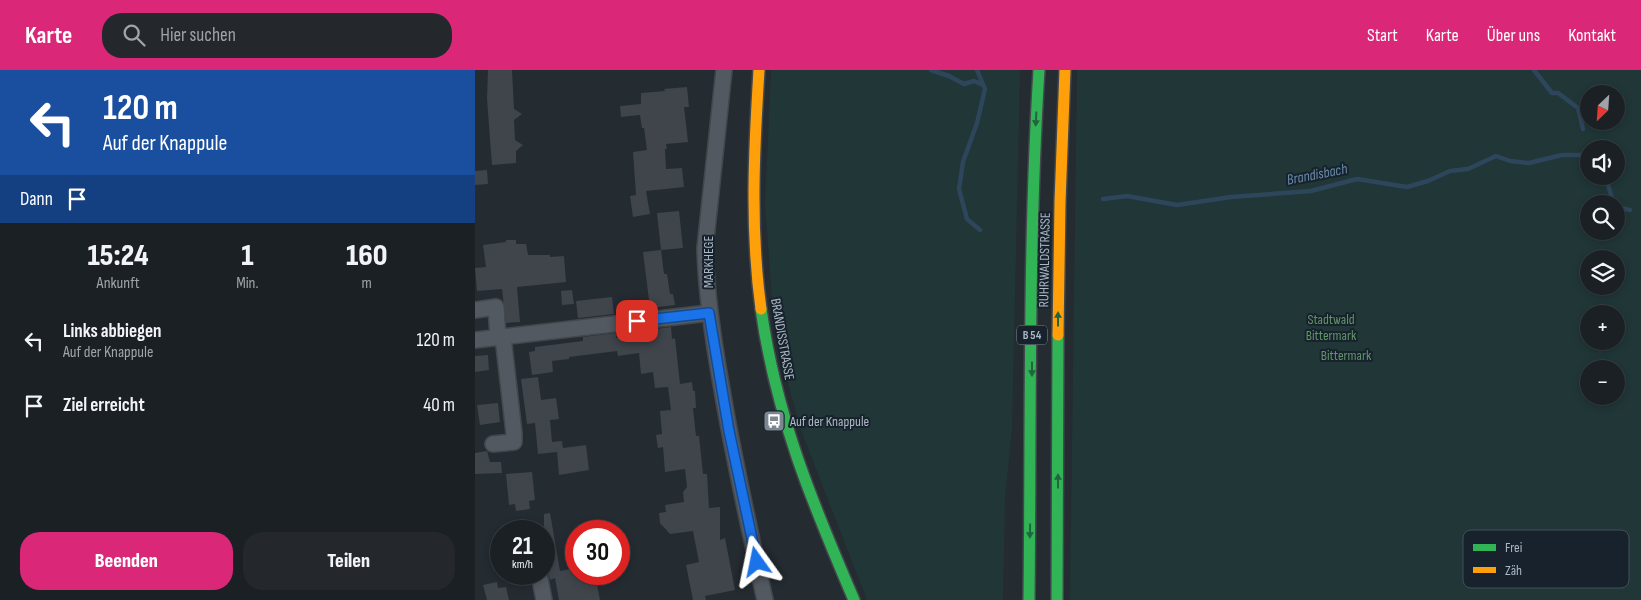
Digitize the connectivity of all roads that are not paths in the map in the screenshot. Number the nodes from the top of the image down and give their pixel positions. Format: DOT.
graph roads {
  1 [pos="724,70"];
  2 [pos="759,70"];
  3 [pos="1039,70"];
  4 [pos="1065,70"];
  5 [pos="475,310"];
  6 [pos="709,313"];
  7 [pos="501,337"];
  8 [pos="475,340"];
  9 [pos="493,444"];
  10 [pos="541,585"];
  11 [pos="544,600"];
  12 [pos="765,600"];
  13 [pos="855,600"];
  14 [pos="1029,600"];
  15 [pos="1057,600"];
  1 -- 6 [label="street, MARKHEGE"];
  2 -- 13 [label="main road, BRANDISSTRASSE"];
  3 -- 14 [label="main road, B 54, one-way"];
  15 -- 4 [label="main road, RUHRWALDSTRASSE / B 54, one-way"];
  5 -- 7 [label="street"];
  6 -- 7 [label="street"];
  6 -- 12 [label="street, MARKHEGE"];
  7 -- 8 [label="street"];
  7 -- 9 [label="street"];
  10 -- 11 [label="street"];
}
